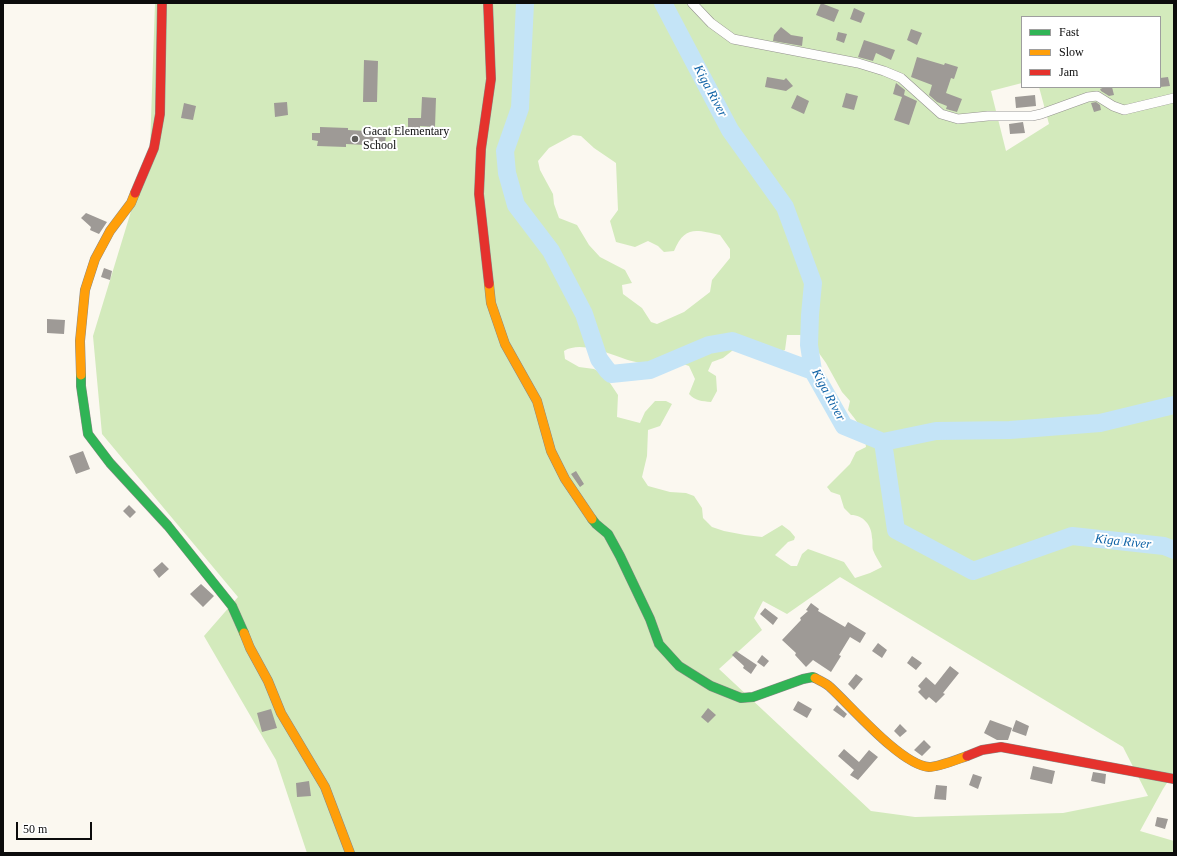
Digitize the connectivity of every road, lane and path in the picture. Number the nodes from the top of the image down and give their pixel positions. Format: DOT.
graph roads {
  1 [pos="162,3"];
  2 [pos="488,3"];
  3 [pos="692,3"];
  4 [pos="1174,98"];
  5 [pos="1174,779"];
  6 [pos="350,853"];
  1 -- 6 [label="street"];
  2 -- 5 [label="street"];
  3 -- 4 [label="street"];
}
